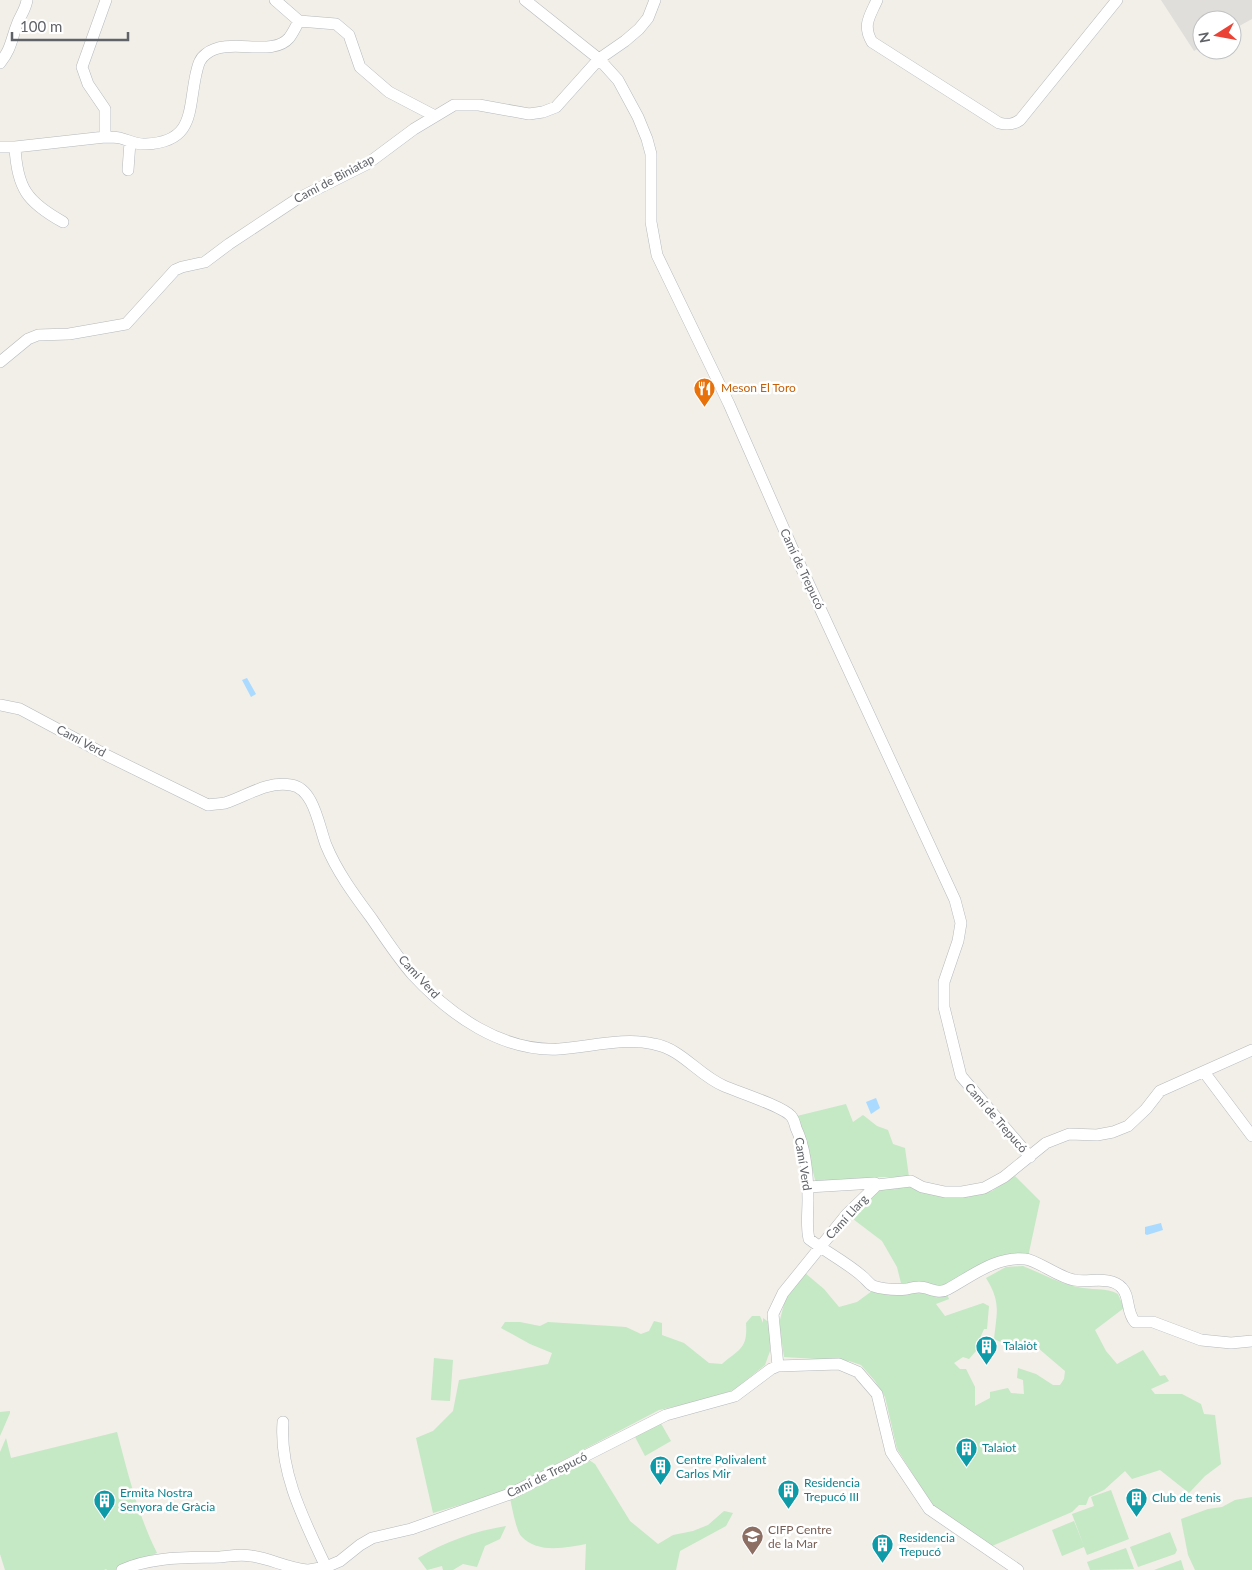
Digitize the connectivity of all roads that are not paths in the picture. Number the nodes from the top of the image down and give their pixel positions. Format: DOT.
graph roads {
  1 [pos="26,0"];
  2 [pos="106,0"];
  3 [pos="275,0"];
  4 [pos="525,0"];
  5 [pos="655,0"];
  6 [pos="877,0"];
  7 [pos="1117,0"];
  8 [pos="299,21"];
  9 [pos="599,59"];
  10 [pos="0,63"];
  11 [pos="435,116"];
  12 [pos="105,137"];
  13 [pos="130,142"];
  14 [pos="0,147"];
  15 [pos="15,147"];
  16 [pos="128,170"];
  17 [pos="62,222"];
  18 [pos="0,362"];
  19 [pos="0,705"];
  20 [pos="1252,1050"];
  21 [pos="1204,1072"];
  22 [pos="1252,1136"];
  23 [pos="1030,1157"];
  24 [pos="877,1185"];
  25 [pos="808,1188"];
  26 [pos="820,1247"];
  27 [pos="1252,1341"];
  28 [pos="778,1366"];
  29 [pos="283,1422"];
  30 [pos="326,1567"];
  31 [pos="293,1569"];
  32 [pos="122,1570"];
  33 [pos="308,1570"];
  34 [pos="1015,1570"];
  1 -- 10 [label="street"];
  2 -- 12 [label="street"];
  3 -- 8 [label="street"];
  4 -- 9 [label="street, Camí de Trepucó"];
  5 -- 9 [label="street, Camí de Biniatap"];
  6 -- 7 [label="street"];
  8 -- 11 [label="street"];
  8 -- 13 [label="street"];
  9 -- 11 [label="street, Camí de Biniatap"];
  9 -- 23 [label="street, Camí de Trepucó"];
  11 -- 18 [label="street, Camí de Biniatap"];
  12 -- 13 [label="street"];
  12 -- 15 [label="street"];
  13 -- 16 [label="street"];
  14 -- 15 [label="street"];
  15 -- 17 [label="street"];
  19 -- 25 [label="street, Camí Verd"];
  20 -- 21 [label="street, Camí Llarg"];
  21 -- 22 [label="street"];
  21 -- 23 [label="street, Camí Llarg"];
  23 -- 24 [label="street, Camí Llarg"];
  24 -- 25 [label="street"];
  24 -- 26 [label="street, Camí Llarg"];
  25 -- 26 [label="street, Camí Verd"];
  26 -- 27 [label="street"];
  26 -- 28 [label="street, Camí Llarg"];
  28 -- 30 [label="street, Camí de Trepucó"];
  28 -- 34 [label="street"];
  29 -- 30 [label="street"];
  30 -- 33 [label="street, Camí de Trepucó"];
  31 -- 32 [label="street, Camí de Trepucó"];
  31 -- 33 [label="street, Camí de Trepucó"];
}
